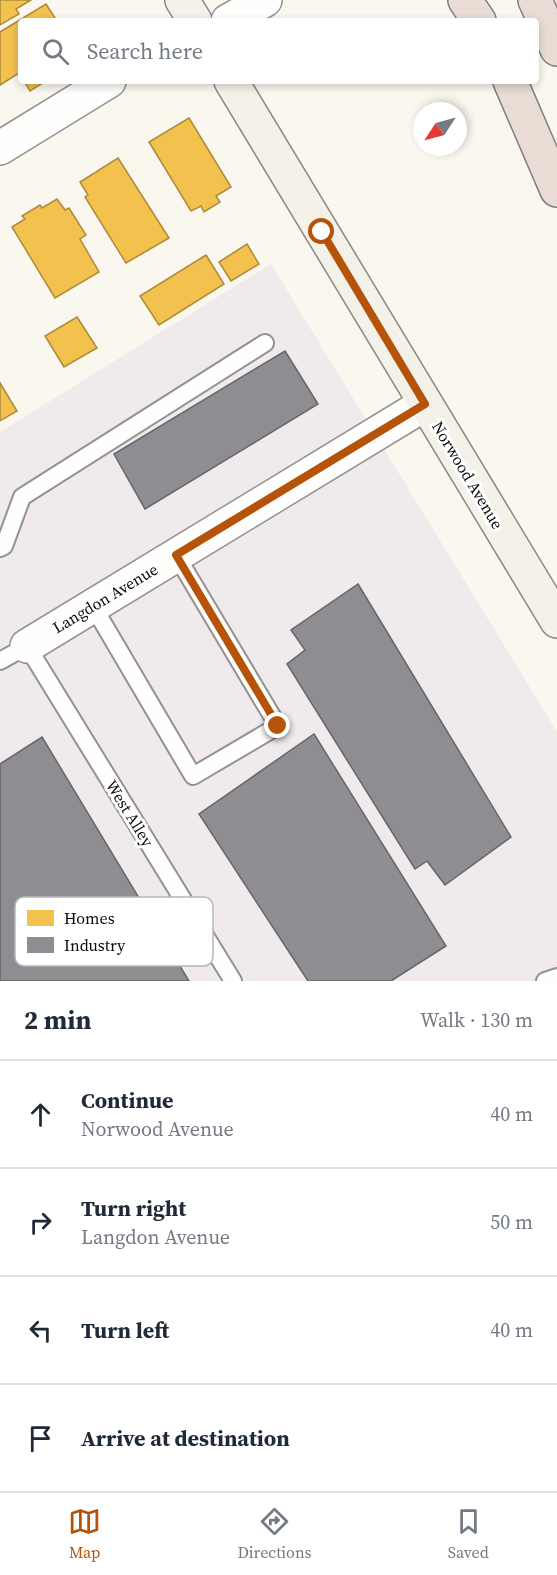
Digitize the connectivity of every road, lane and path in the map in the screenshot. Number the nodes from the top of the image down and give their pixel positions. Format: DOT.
graph roads {
  1 [pos="182,0"];
  2 [pos="265,0"];
  3 [pos="465,0"];
  4 [pos="475,0"];
  5 [pos="535,0"];
  6 [pos="193,18"];
  7 [pos="233,18"];
  8 [pos="477,18"];
  9 [pos="483,18"];
  10 [pos="557,49"];
  11 [pos="104,84"];
  12 [pos="233,84"];
  13 [pos="511,84"];
  14 [pos="0,148"];
  15 [pos="557,190"];
  16 [pos="265,343"];
  17 [pos="425,404"];
  18 [pos="0,549"];
  19 [pos="176,555"];
  20 [pos="93,606"];
  21 [pos="557,621"];
  22 [pos="13,653"];
  23 [pos="177,897"];
  24 [pos="213,950"];
  25 [pos="557,977"];
  26 [pos="234,981"];
  27 [pos="545,981"];
  1 -- 6 [label="street"];
  2 -- 7 [label="street"];
  3 -- 8 [label="highway"];
  4 -- 9 [label="highway"];
  5 -- 10 [label="highway"];
  11 -- 14 [label="street"];
  12 -- 17 [label="street, Norwood Avenue"];
  13 -- 15 [label="highway"];
  16 -- 18 [label="lane"];
  17 -- 19 [label="street, Langdon Avenue"];
  17 -- 21 [label="street, Norwood Avenue"];
  19 -- 20 [label="street, Langdon Avenue"];
  19 -- 20 [label="lane"];
  20 -- 22 [label="street, Langdon Avenue"];
  22 -- 23 [label="lane, West Alley"];
  24 -- 26 [label="lane, West Alley"];
  25 -- 27 [label="lane"];
}
